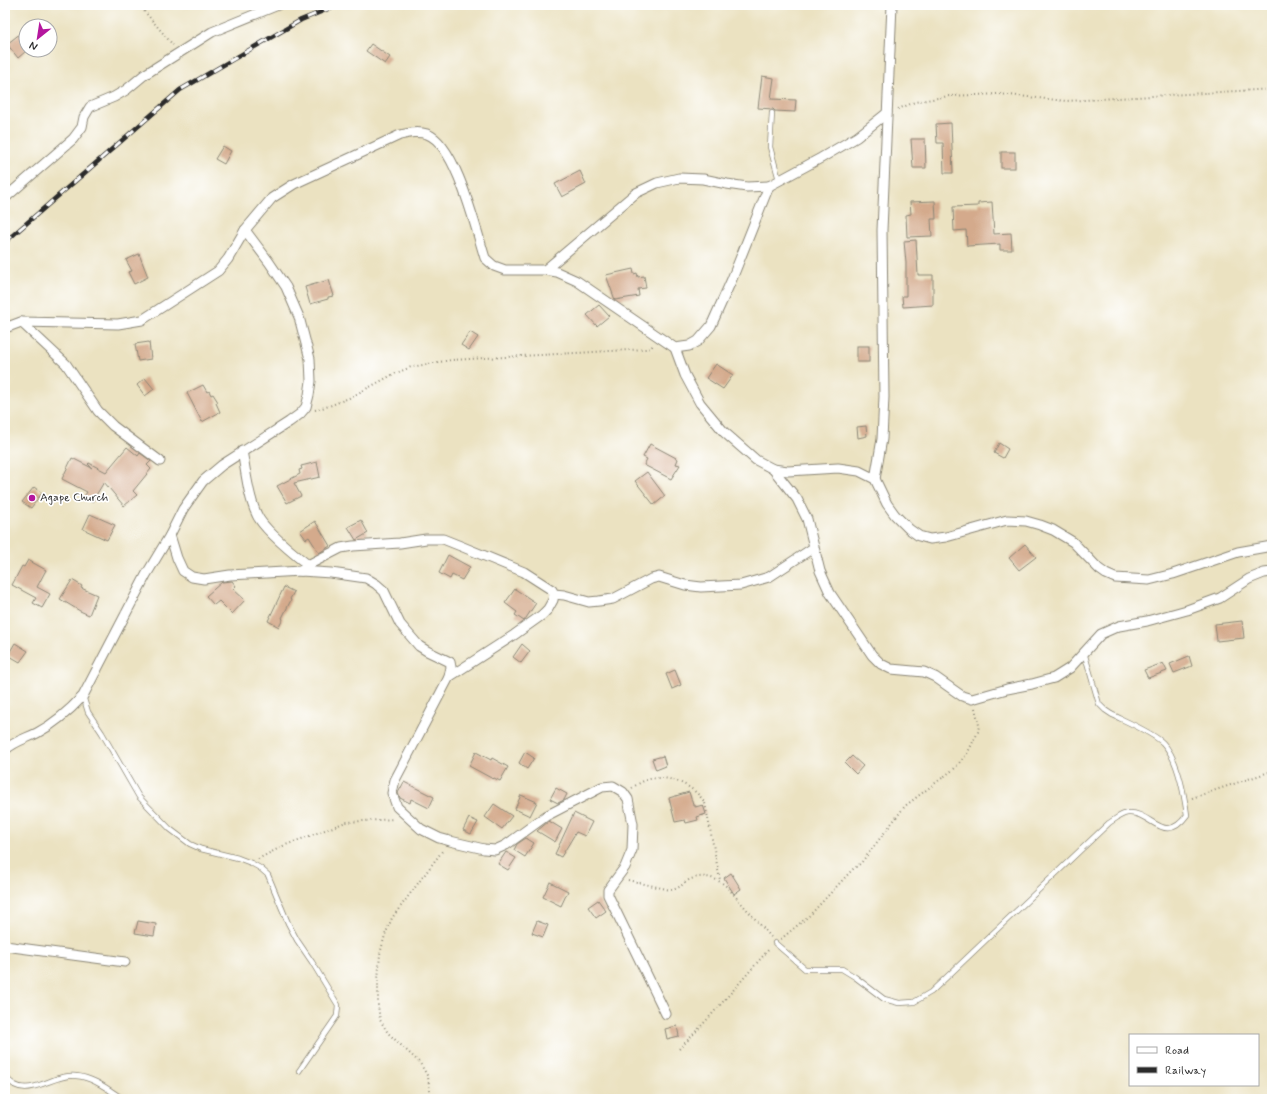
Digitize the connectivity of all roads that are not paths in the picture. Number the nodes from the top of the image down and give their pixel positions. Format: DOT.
graph roads {
  1 [pos="278,5"];
  2 [pos="892,5"];
  3 [pos="772,113"];
  4 [pos="888,113"];
  5 [pos="779,180"];
  6 [pos="769,186"];
  7 [pos="5,198"];
  8 [pos="245,230"];
  9 [pos="545,270"];
  10 [pos="22,322"];
  11 [pos="5,328"];
  12 [pos="675,348"];
  13 [pos="242,451"];
  14 [pos="160,461"];
  15 [pos="773,469"];
  16 [pos="875,480"];
  17 [pos="170,535"];
  18 [pos="1272,546"];
  19 [pos="813,548"];
  20 [pos="305,568"];
  21 [pos="1272,572"];
  22 [pos="554,594"];
  23 [pos="1084,652"];
  24 [pos="449,677"];
  25 [pos="83,696"];
  26 [pos="5,750"];
  27 [pos="775,943"];
  28 [pos="5,946"];
  29 [pos="125,962"];
  30 [pos="666,1014"];
  31 [pos="299,1071"];
  32 [pos="5,1076"];
  33 [pos="123,1099"];
  1 -- 7 [label="street"];
  2 -- 4 [label="street"];
  3 -- 5 [label="lane"];
  4 -- 5 [label="street"];
  4 -- 16 [label="street"];
  5 -- 6 [label="street"];
  6 -- 9 [label="street"];
  6 -- 12 [label="street"];
  8 -- 9 [label="street"];
  8 -- 10 [label="street"];
  8 -- 13 [label="street"];
  9 -- 12 [label="street"];
  10 -- 11 [label="street"];
  10 -- 14 [label="street"];
  12 -- 15 [label="street"];
  13 -- 17 [label="street"];
  13 -- 20 [label="street"];
  15 -- 16 [label="street"];
  15 -- 19 [label="street"];
  16 -- 18 [label="street"];
  17 -- 20 [label="street"];
  17 -- 25 [label="street"];
  19 -- 22 [label="street"];
  19 -- 23 [label="street"];
  20 -- 22 [label="street"];
  20 -- 24 [label="street"];
  21 -- 23 [label="street"];
  22 -- 24 [label="street"];
  23 -- 27 [label="lane"];
  24 -- 30 [label="street"];
  25 -- 26 [label="street"];
  25 -- 31 [label="lane"];
  28 -- 29 [label="street"];
  32 -- 33 [label="lane"];
}
